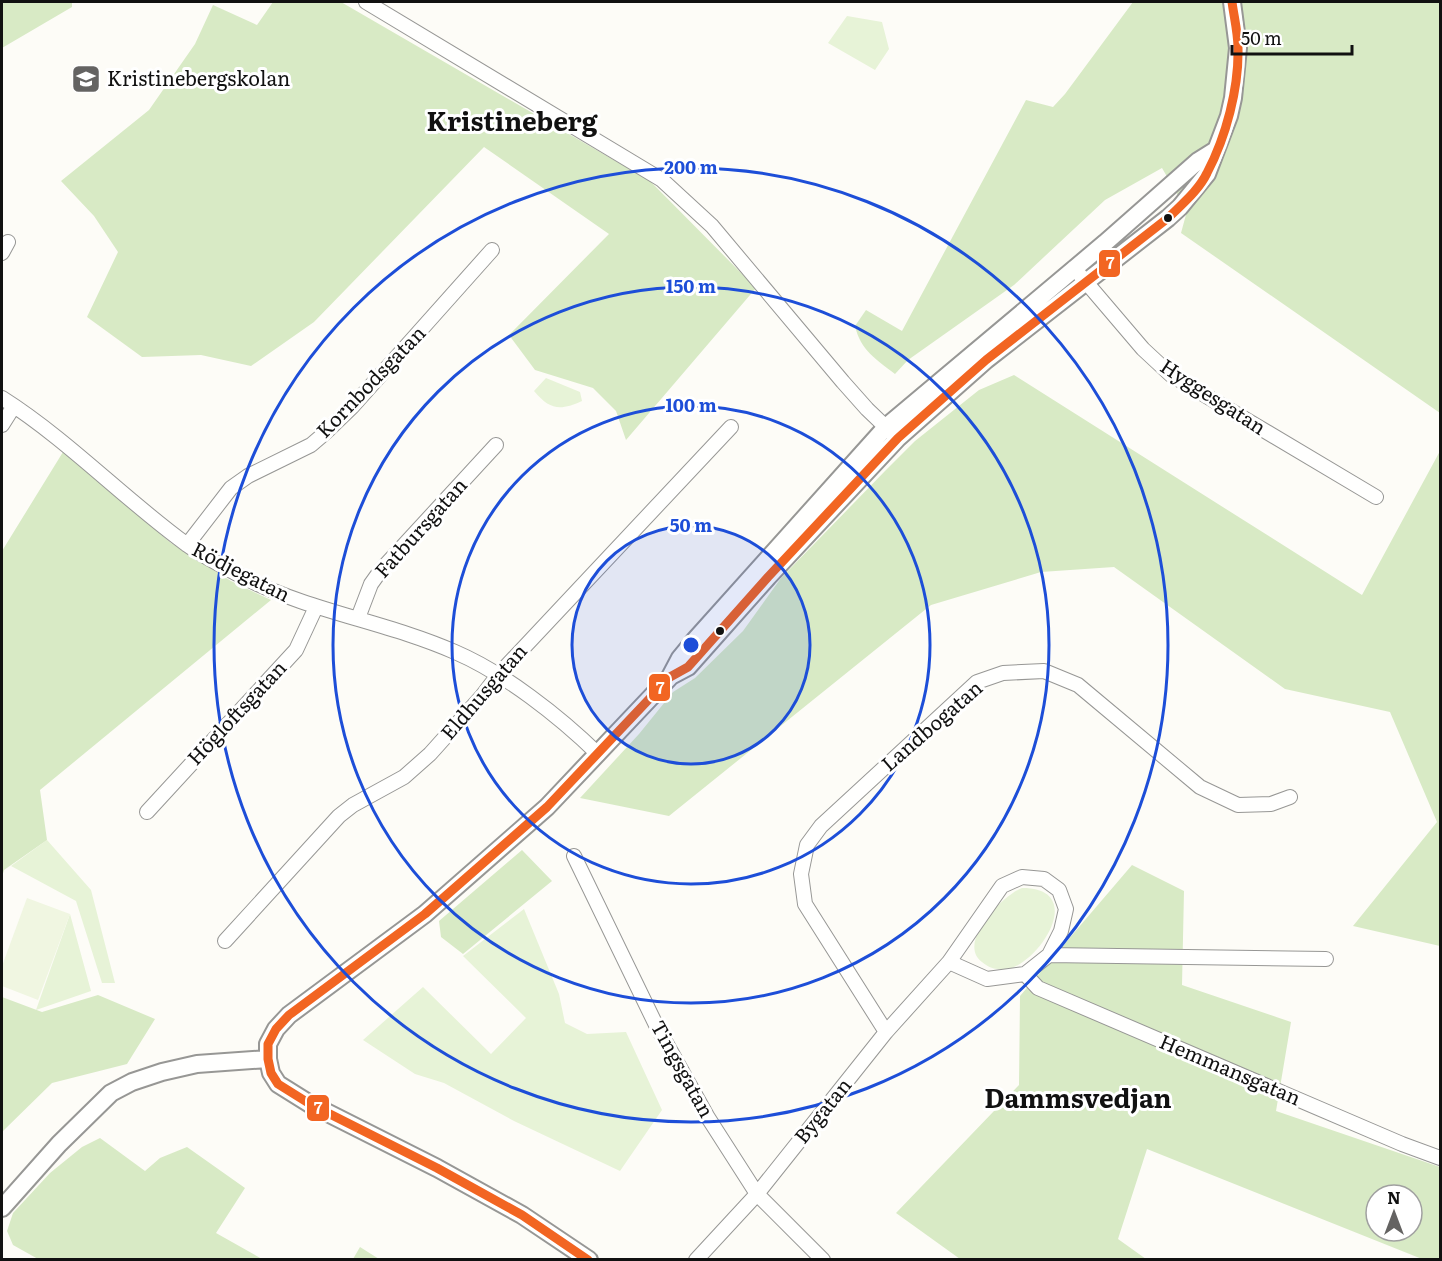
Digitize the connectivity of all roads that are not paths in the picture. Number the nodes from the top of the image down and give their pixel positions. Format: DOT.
graph roads {
  1 [pos="366,2"];
  2 [pos="1232,2"];
  3 [pos="1214,152"];
  4 [pos="492,250"];
  5 [pos="1074,268"];
  6 [pos="1086,282"];
  7 [pos="8,402"];
  8 [pos="2,424"];
  9 [pos="731,427"];
  10 [pos="892,432"];
  11 [pos="496,445"];
  12 [pos="1376,498"];
  13 [pos="187,545"];
  14 [pos="316,607"];
  15 [pos="358,618"];
  16 [pos="498,675"];
  17 [pos="598,754"];
  18 [pos="1290,797"];
  19 [pos="147,812"];
  20 [pos="574,856"];
  21 [pos="225,941"];
  22 [pos="1050,955"];
  23 [pos="1326,959"];
  24 [pos="949,962"];
  25 [pos="1025,974"];
  26 [pos="886,1032"];
  27 [pos="268,1059"];
  28 [pos="1440,1158"];
  29 [pos="757,1194"];
  30 [pos="2,1208"];
  31 [pos="589,1260"];
  32 [pos="696,1260"];
  33 [pos="823,1260"];
  1 -- 10 [label="street"];
  2 -- 3 [label="street"];
  3 -- 5 [label="street"];
  3 -- 6 [label="street"];
  4 -- 13 [label="street, Kornbodsgatan"];
  5 -- 6 [label="street, Hyggesgatan"];
  5 -- 10 [label="street"];
  6 -- 10 [label="street"];
  6 -- 12 [label="street, Hyggesgatan"];
  7 -- 8 [label="street"];
  7 -- 13 [label="street, Rödjegatan"];
  9 -- 16 [label="street, Eldhusgatan"];
  10 -- 17 [label="street"];
  11 -- 15 [label="street, Fatbursgatan"];
  13 -- 14 [label="street, Rödjegatan"];
  14 -- 15 [label="street, Rödjegatan"];
  14 -- 19 [label="street, Högloftsgatan"];
  15 -- 16 [label="street, Rödjegatan"];
  16 -- 17 [label="street, Rödjegatan"];
  16 -- 21 [label="street, Eldhusgatan"];
  17 -- 27 [label="street"];
  18 -- 26 [label="street, Landbogatan"];
  20 -- 29 [label="street, Tingsgatan"];
  22 -- 23 [label="street"];
  22 -- 24 [label="street, Bygatan"];
  22 -- 25 [label="street, Bygatan"];
  24 -- 25 [label="street, Bygatan"];
  24 -- 26 [label="street, Bygatan"];
  25 -- 28 [label="street, Hemmansgatan"];
  26 -- 29 [label="street, Bygatan"];
  27 -- 30 [label="street"];
  27 -- 31 [label="street"];
  29 -- 32 [label="street, Bygatan"];
  29 -- 33 [label="street, Tingsgatan"];
}
